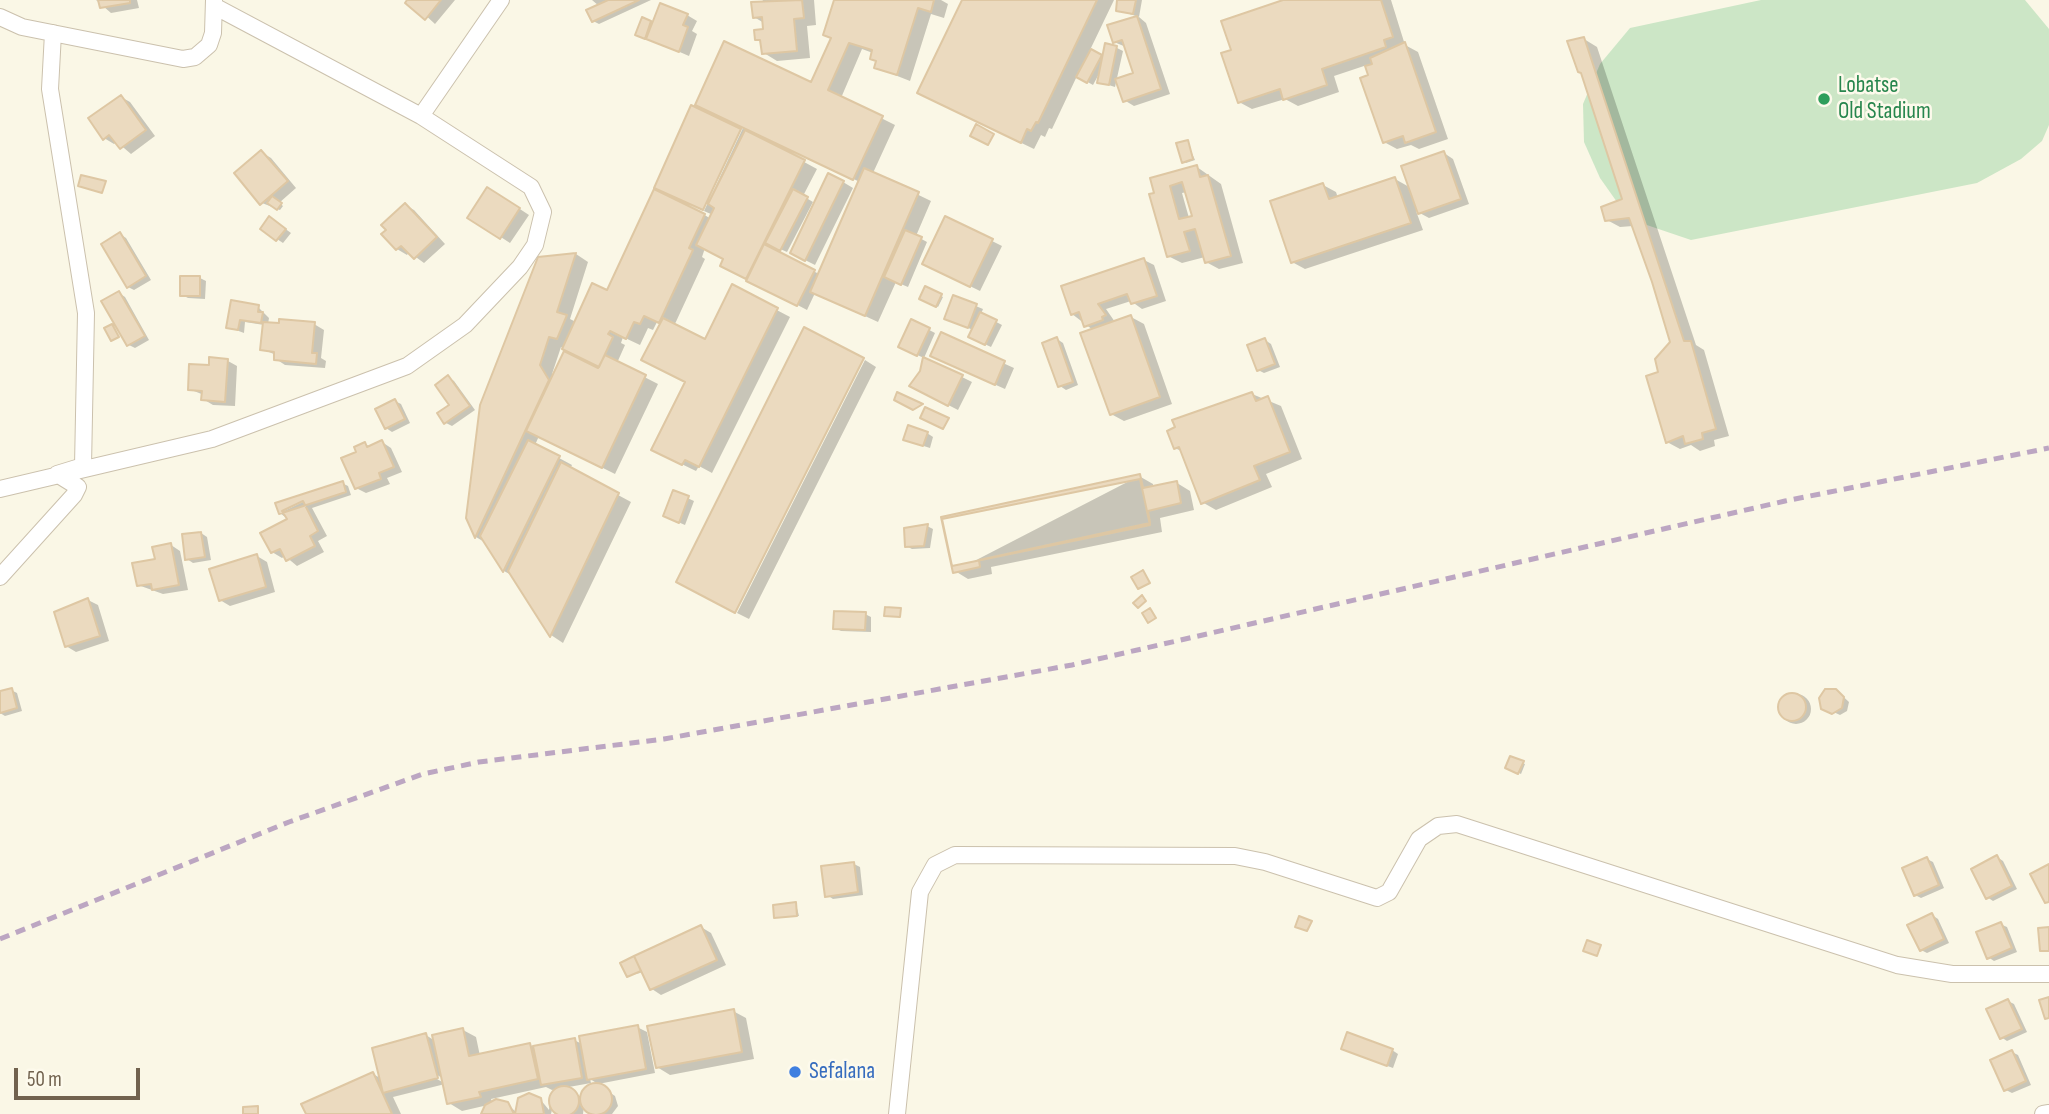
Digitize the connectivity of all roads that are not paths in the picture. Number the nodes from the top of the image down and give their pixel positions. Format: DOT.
graph roads {
  1 [pos="501,0"];
  2 [pos="214,3"];
  3 [pos="0,17"];
  4 [pos="53,33"];
  5 [pos="421,116"];
  6 [pos="57,474"];
  7 [pos="0,489"];
  8 [pos="0,577"];
  9 [pos="2049,974"];
  10 [pos="2049,1113"];
  11 [pos="897,1114"];
  12 [pos="2043,1114"];
  1 -- 5 [label="street"];
  2 -- 4 [label="street"];
  2 -- 5 [label="street"];
  3 -- 4 [label="street"];
  4 -- 6 [label="street"];
  5 -- 6 [label="street"];
  6 -- 7 [label="street"];
  6 -- 8 [label="street"];
  9 -- 11 [label="street"];
  10 -- 12 [label="street"];
}
